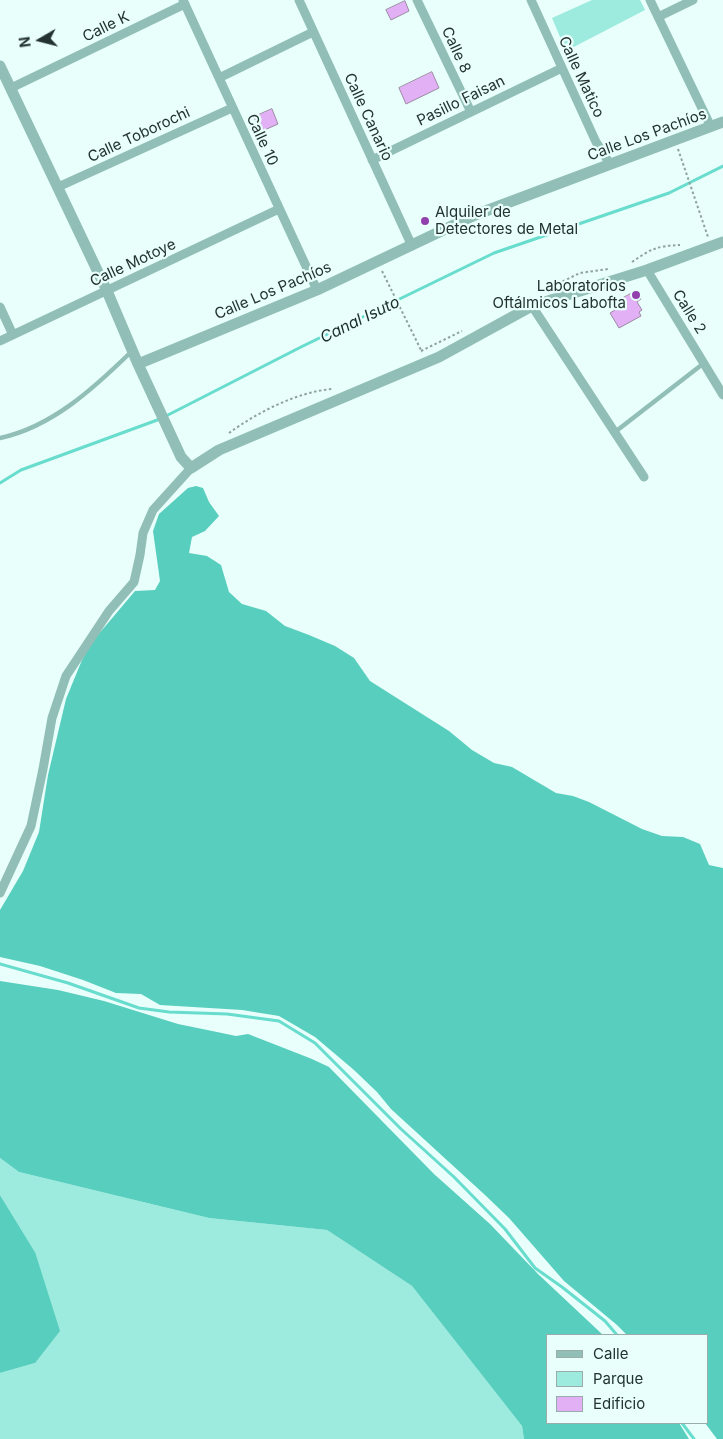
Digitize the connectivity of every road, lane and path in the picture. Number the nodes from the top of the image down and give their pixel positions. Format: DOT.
graph roads {
  1 [pos="299,0"];
  2 [pos="418,0"];
  3 [pos="531,0"];
  4 [pos="650,0"];
  5 [pos="693,0"];
  6 [pos="184,2"];
  7 [pos="658,17"];
  8 [pos="313,32"];
  9 [pos="0,66"];
  10 [pos="562,68"];
  11 [pos="219,78"];
  12 [pos="11,88"];
  13 [pos="232,108"];
  14 [pos="470,112"];
  15 [pos="723,122"];
  16 [pos="711,127"];
  17 [pos="680,153"];
  18 [pos="372,160"];
  19 [pos="610,164"];
  20 [pos="58,187"];
  21 [pos="279,209"];
  22 [pos="723,242"];
  23 [pos="412,246"];
  24 [pos="712,246"];
  25 [pos="377,262"];
  26 [pos="646,270"];
  27 [pos="317,290"];
  28 [pos="107,291"];
  29 [pos="532,306"];
  30 [pos="0,307"];
  31 [pos="13,335"];
  32 [pos="0,341"];
  33 [pos="132,351"];
  34 [pos="426,362"];
  35 [pos="704,363"];
  36 [pos="138,364"];
  37 [pos="723,395"];
  38 [pos="615,432"];
  39 [pos="0,438"];
  40 [pos="191,468"];
  41 [pos="644,477"];
  42 [pos="0,893"];
  1 -- 8 [label="street, Calle Canario"];
  2 -- 14 [label="street, Calle 8"];
  3 -- 10 [label="street, Calle Matico"];
  4 -- 7 [label="street"];
  5 -- 7 [label="street"];
  6 -- 11 [label="street, Calle 10"];
  6 -- 12 [label="street, Calle K"];
  7 -- 16 [label="street"];
  8 -- 11 [label="street"];
  8 -- 18 [label="street, Calle Canario"];
  9 -- 12 [label="street"];
  10 -- 14 [label="street, Pasillo Faisan"];
  10 -- 19 [label="street, Calle Matico"];
  11 -- 13 [label="street, Calle 10"];
  12 -- 20 [label="street"];
  13 -- 20 [label="street, Calle Toborochi"];
  13 -- 21 [label="street, Calle 10"];
  14 -- 18 [label="street, Pasillo Faisan"];
  15 -- 16 [label="street, Calle Los Pachíos"];
  16 -- 19 [label="street, Calle Los Pachíos"];
  17 -- 24 [label="path"];
  18 -- 23 [label="street, Calle Canario"];
  19 -- 23 [label="street, Calle Los Pachíos"];
  20 -- 28 [label="street"];
  21 -- 27 [label="street, Calle 10"];
  21 -- 28 [label="street, Calle Motoye"];
  22 -- 24 [label="street"];
  23 -- 25 [label="street, Calle Los Pachíos"];
  24 -- 26 [label="street"];
  25 -- 27 [label="street, Calle Los Pachíos"];
  25 -- 34 [label="path"];
  26 -- 29 [label="street"];
  26 -- 35 [label="street, Calle 2"];
  27 -- 36 [label="street, Calle Los Pachíos"];
  28 -- 31 [label="street, Calle Motoye"];
  28 -- 33 [label="street"];
  29 -- 34 [label="street"];
  29 -- 38 [label="street"];
  30 -- 31 [label="street"];
  31 -- 32 [label="street, Calle Motoye"];
  33 -- 36 [label="street"];
  33 -- 39 [label="lane"];
  34 -- 40 [label="street"];
  35 -- 37 [label="street, Calle 2"];
  35 -- 38 [label="lane"];
  36 -- 40 [label="street"];
  38 -- 41 [label="street"];
  40 -- 42 [label="street"];
}
